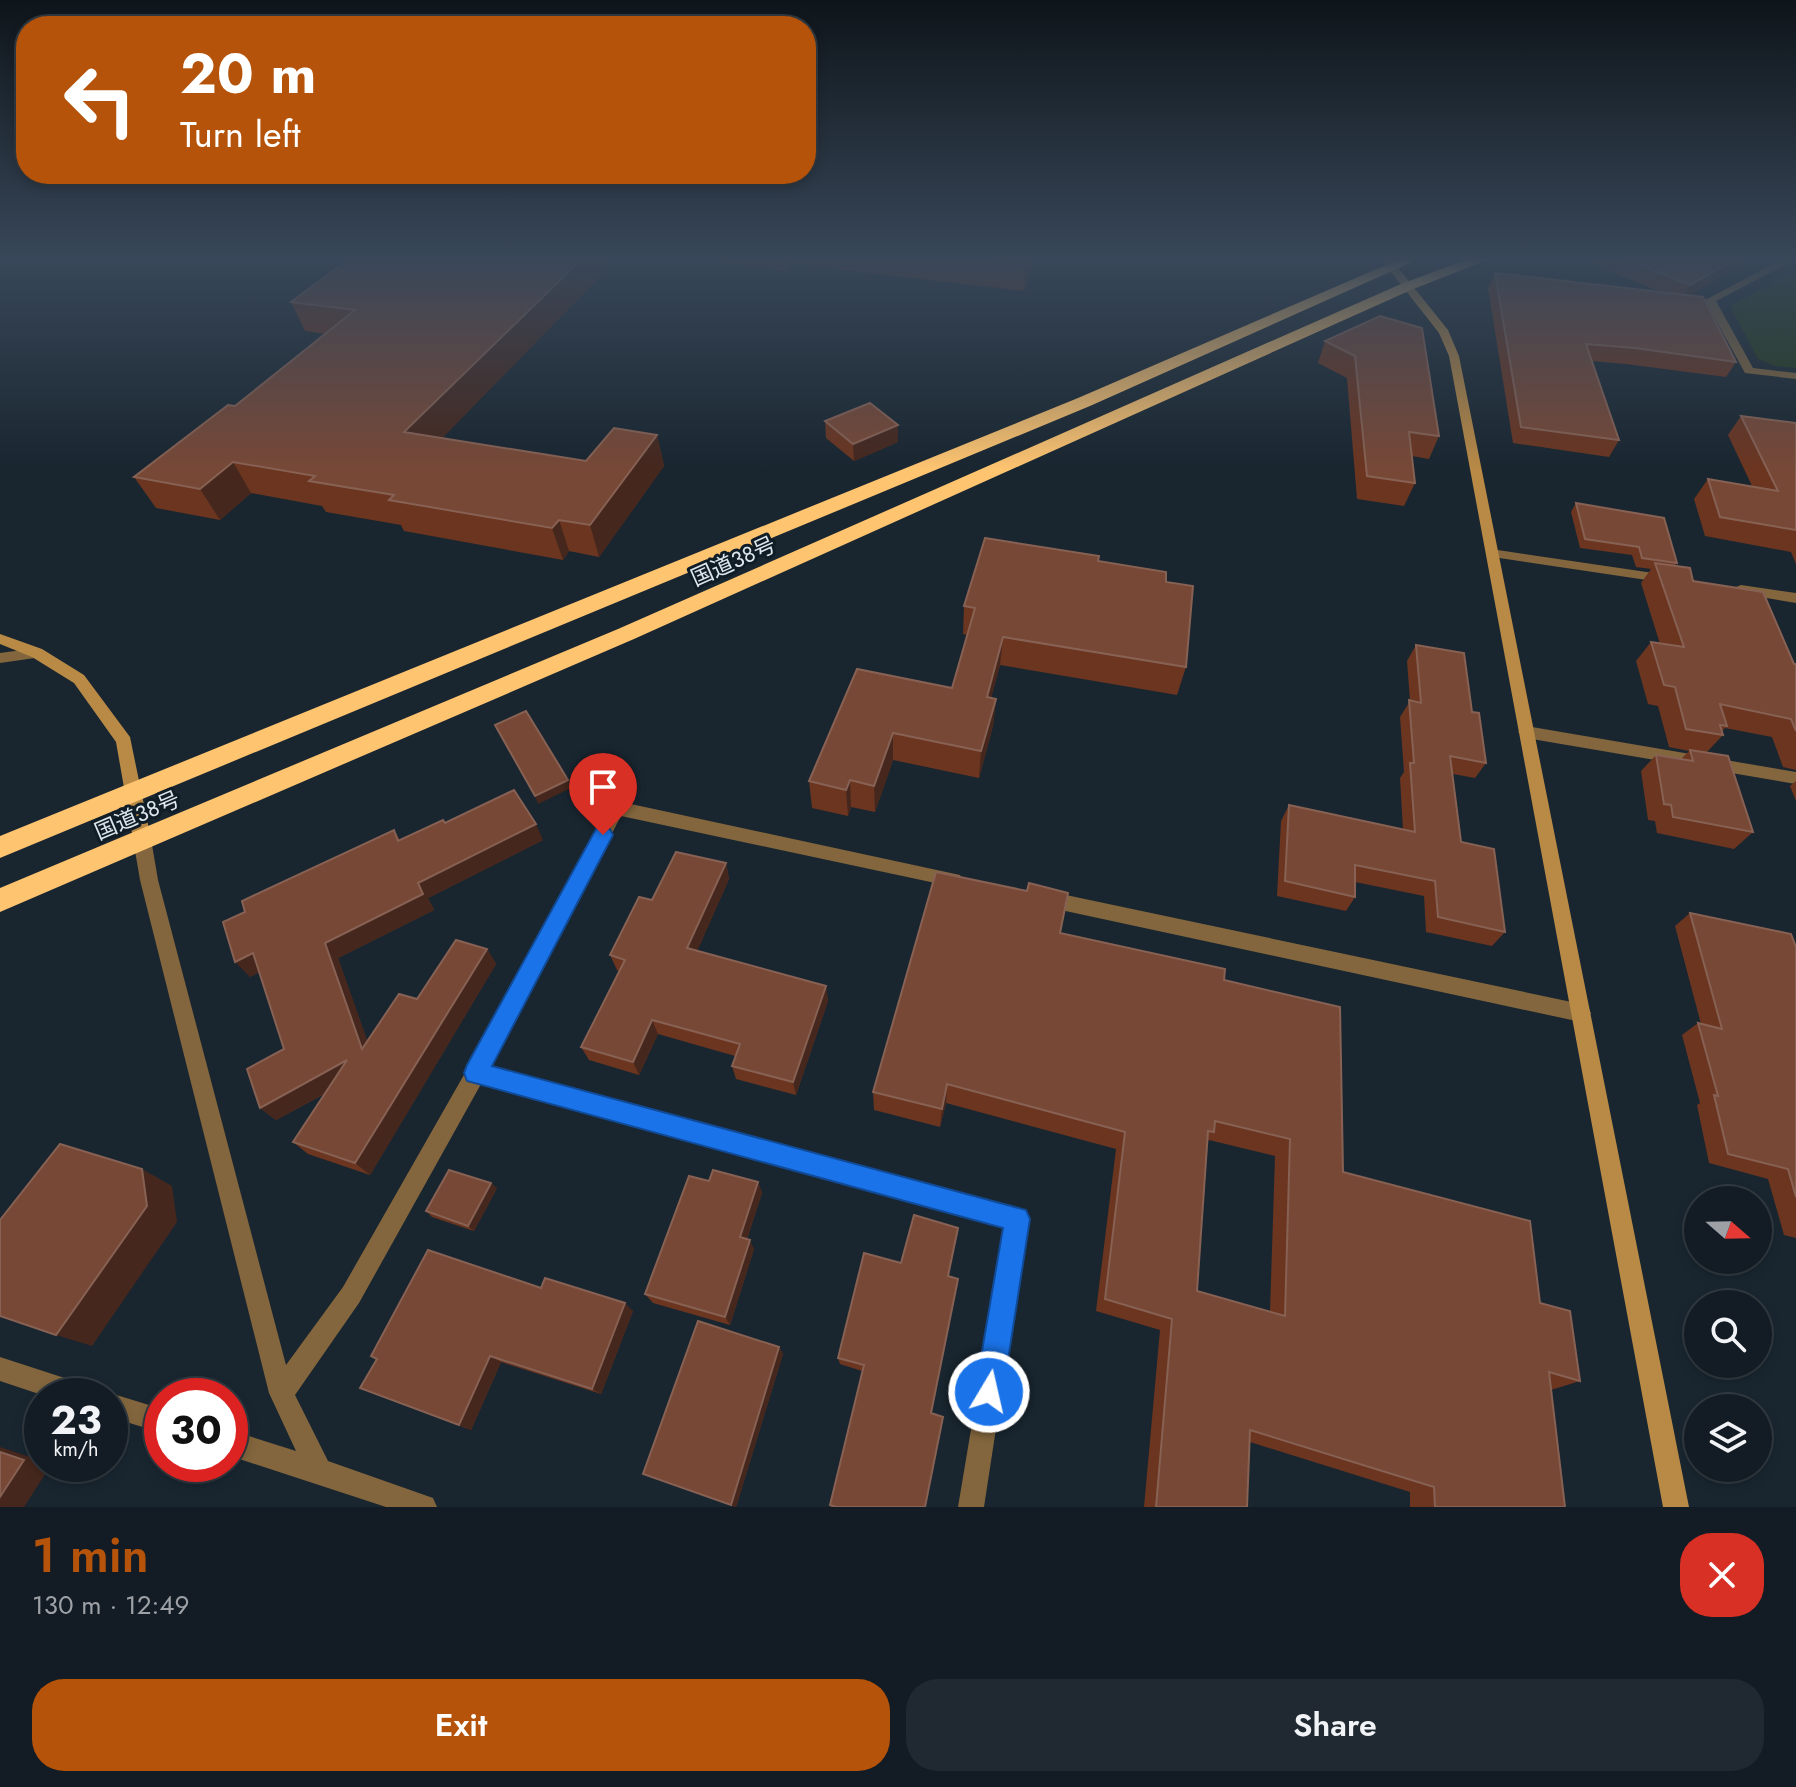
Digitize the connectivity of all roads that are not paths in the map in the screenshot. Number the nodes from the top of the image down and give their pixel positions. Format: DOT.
graph roads {
  1 [pos="1246,329"];
  2 [pos="1311,329"];
  3 [pos="1442,329"];
  4 [pos="1726,329"];
  5 [pos="1796,376"];
  6 [pos="1491,553"];
  7 [pos="1689,582"];
  8 [pos="1720,587"];
  9 [pos="1796,598"];
  10 [pos="0,639"];
  11 [pos="37,653"];
  12 [pos="0,658"];
  13 [pos="1526,732"];
  14 [pos="1796,778"];
  15 [pos="133,791"];
  16 [pos="142,839"];
  17 [pos="0,847"];
  18 [pos="973,884"];
  19 [pos="1033,896"];
  20 [pos="0,900"];
  21 [pos="1581,1013"];
  22 [pos="476,1073"];
  23 [pos="0,1369"];
  24 [pos="28,1378"];
  25 [pos="281,1393"];
  26 [pos="248,1449"];
  27 [pos="319,1471"];
  28 [pos="424,1507"];
  29 [pos="971,1507"];
  30 [pos="1676,1507"];
  1 -- 15 [label="highway, 国道38号"];
  2 -- 16 [label="highway, 国道38号"];
  3 -- 6 [label="street"];
  4 -- 5 [label="street"];
  6 -- 7 [label="street"];
  6 -- 13 [label="street"];
  8 -- 9 [label="street"];
  10 -- 11 [label="street"];
  11 -- 12 [label="street"];
  11 -- 15 [label="street"];
  13 -- 14 [label="street"];
  13 -- 21 [label="street"];
  15 -- 16 [label="street"];
  15 -- 17 [label="highway, 国道38号"];
  16 -- 20 [label="highway, 国道38号"];
  16 -- 25 [label="street"];
  18 -- 22 [label="street"];
  19 -- 21 [label="street"];
  21 -- 30 [label="street"];
  22 -- 25 [label="street"];
  22 -- 29 [label="street"];
  23 -- 24 [label="street"];
  25 -- 27 [label="street"];
  26 -- 27 [label="street"];
  27 -- 28 [label="street"];
}
